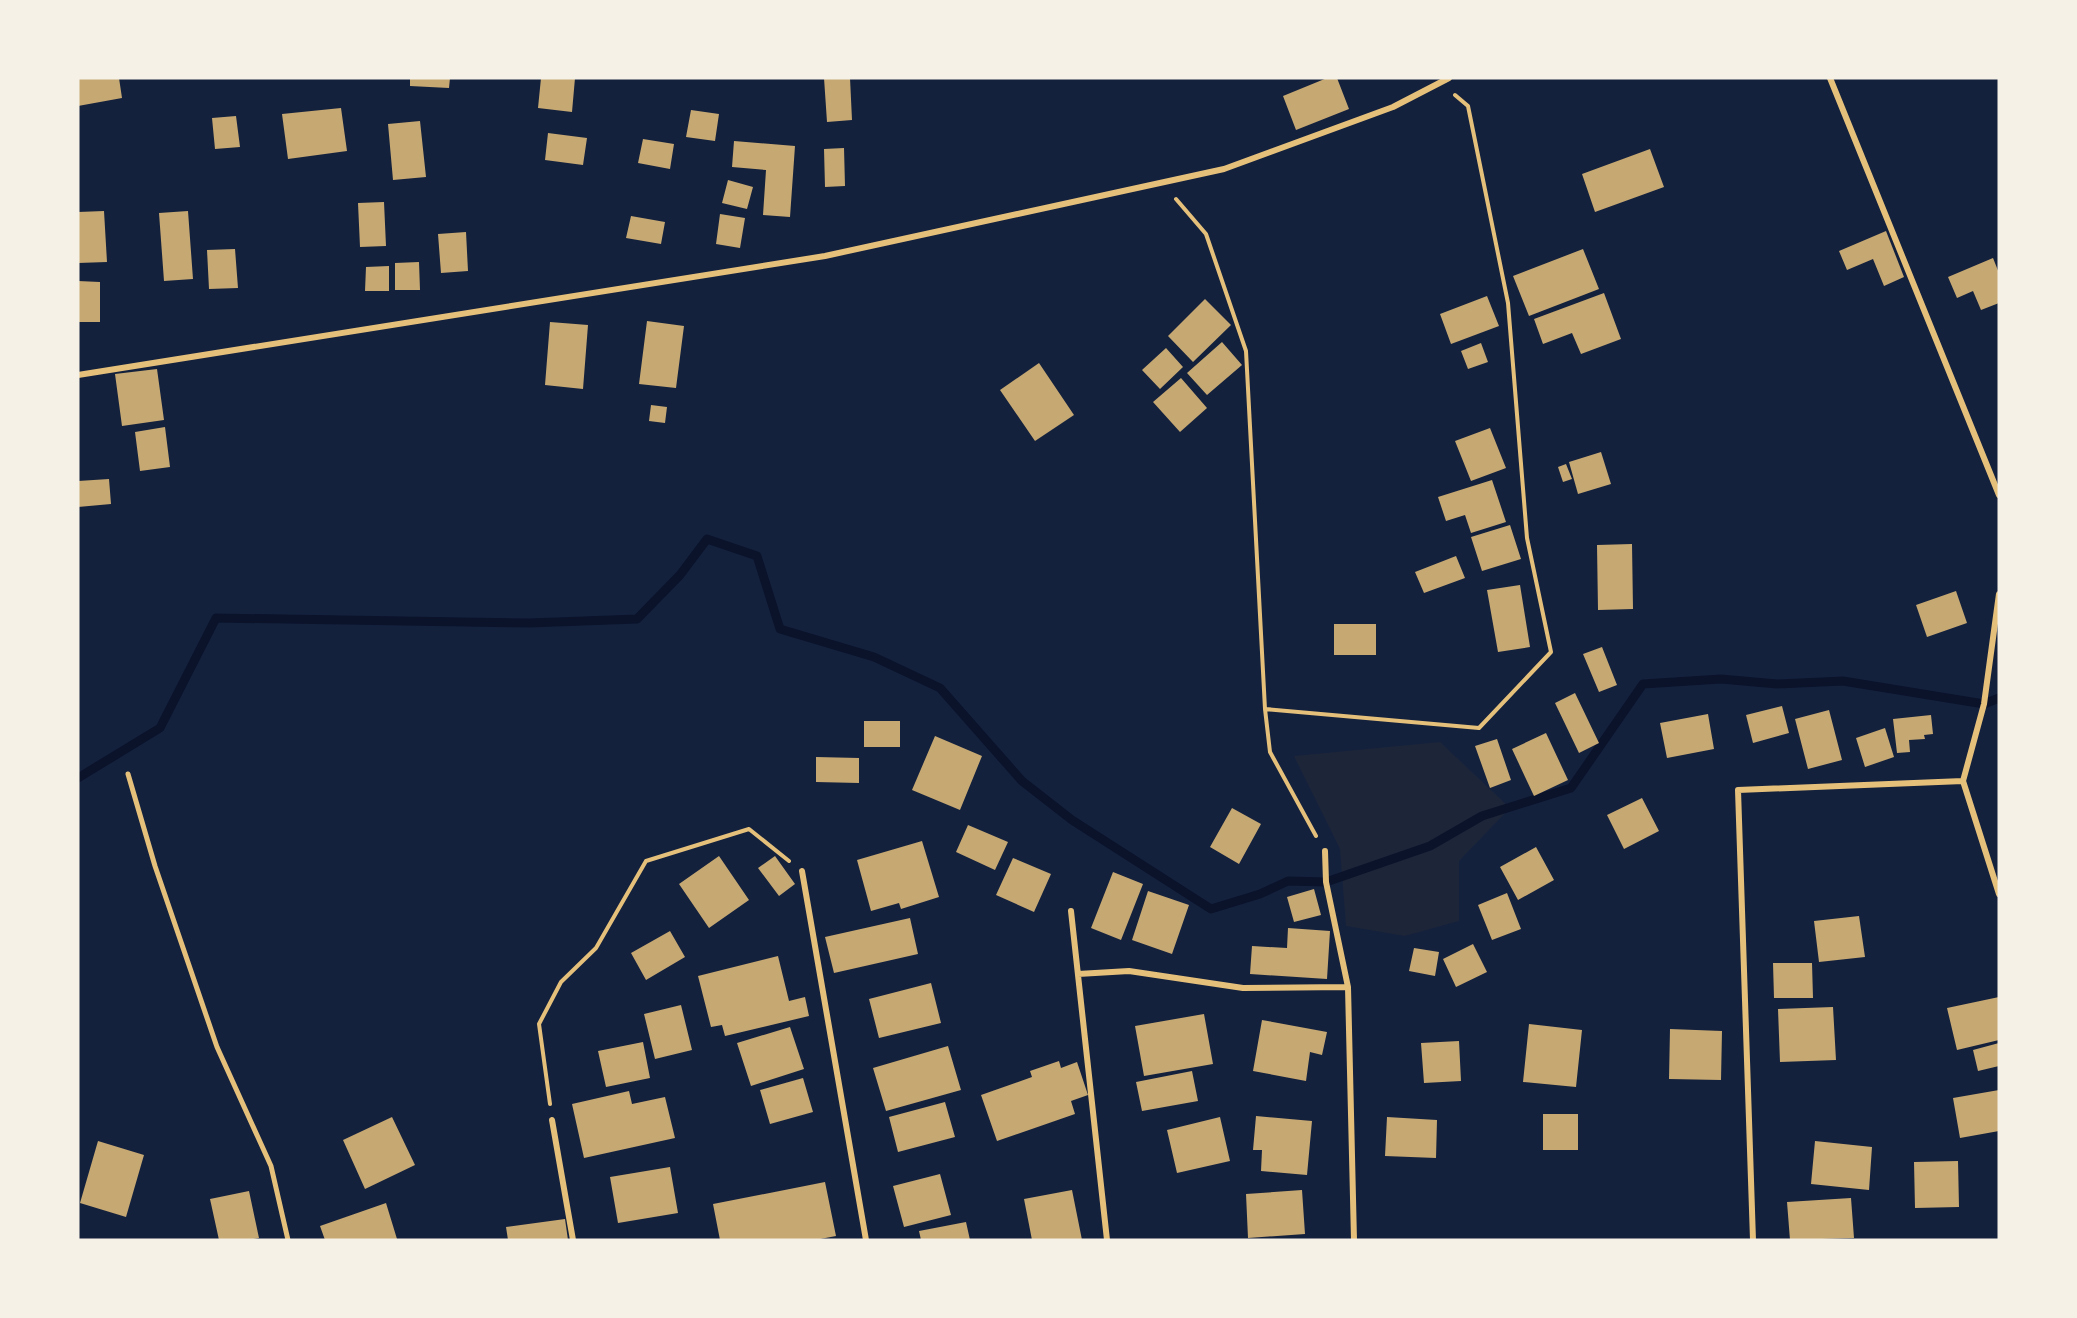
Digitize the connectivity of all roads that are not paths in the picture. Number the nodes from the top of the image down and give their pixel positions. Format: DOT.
graph roads {
  1 [pos="1449,78"];
  2 [pos="1830,78"];
  3 [pos="78,375"];
  4 [pos="1999,495"];
  5 [pos="1999,594"];
  6 [pos="128,774"];
  7 [pos="1963,781"];
  8 [pos="1325,852"];
  9 [pos="802,870"];
  10 [pos="1999,894"];
  11 [pos="1071,911"];
  12 [pos="1078,974"];
  13 [pos="1348,987"];
  14 [pos="552,1120"];
  15 [pos="288,1240"];
  16 [pos="573,1240"];
  17 [pos="866,1240"];
  18 [pos="1107,1240"];
  19 [pos="1354,1240"];
  20 [pos="1753,1240"];
  1 -- 3 [label="street"];
  2 -- 4 [label="street"];
  5 -- 7 [label="street"];
  6 -- 15 [label="street"];
  7 -- 10 [label="street"];
  7 -- 20 [label="street"];
  8 -- 13 [label="street"];
  9 -- 17 [label="street"];
  11 -- 12 [label="street"];
  12 -- 13 [label="street"];
  12 -- 18 [label="street"];
  13 -- 19 [label="street"];
  14 -- 16 [label="street"];
}
